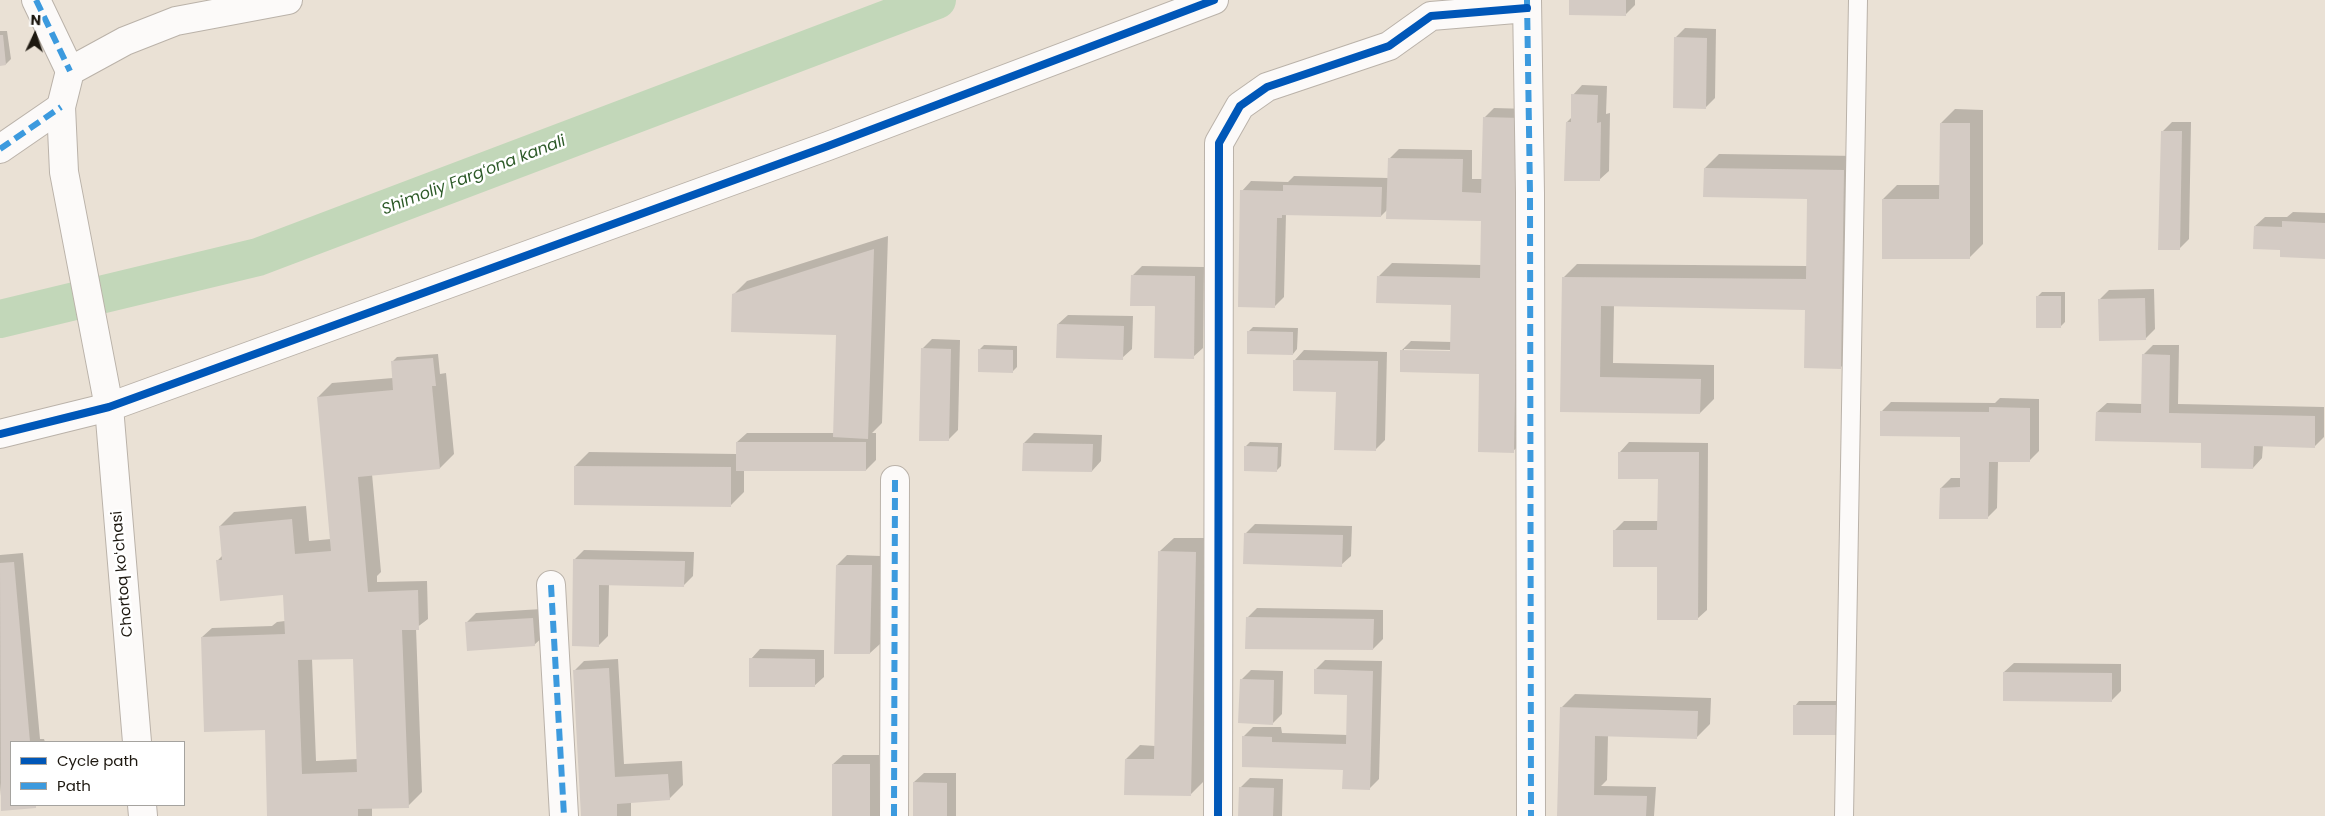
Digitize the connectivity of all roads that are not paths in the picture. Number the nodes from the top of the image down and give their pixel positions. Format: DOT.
graph roads {
  1 [pos="36,0"];
  2 [pos="288,0"];
  3 [pos="1214,0"];
  4 [pos="1858,0"];
  5 [pos="1527,4"];
  6 [pos="70,71"];
  7 [pos="61,107"];
  8 [pos="0,149"];
  9 [pos="109,407"];
  10 [pos="0,434"];
  11 [pos="895,480"];
  12 [pos="551,585"];
  13 [pos="137,741"];
  14 [pos="564,816"];
  15 [pos="894,816"];
  16 [pos="1218,816"];
  17 [pos="1531,816"];
  18 [pos="1844,816"];
  1 -- 6 [label="street"];
  2 -- 6 [label="street"];
  3 -- 9 [label="street"];
  4 -- 18 [label="lane"];
  5 -- 16 [label="street"];
  5 -- 17 [label="street"];
  6 -- 7 [label="street, Chortoq koʻchasi"];
  7 -- 8 [label="street"];
  7 -- 9 [label="street, Chortoq koʻchasi"];
  9 -- 10 [label="street"];
  9 -- 13 [label="street, Chortoq koʻchasi"];
  11 -- 15 [label="street"];
  12 -- 14 [label="street"];
}
